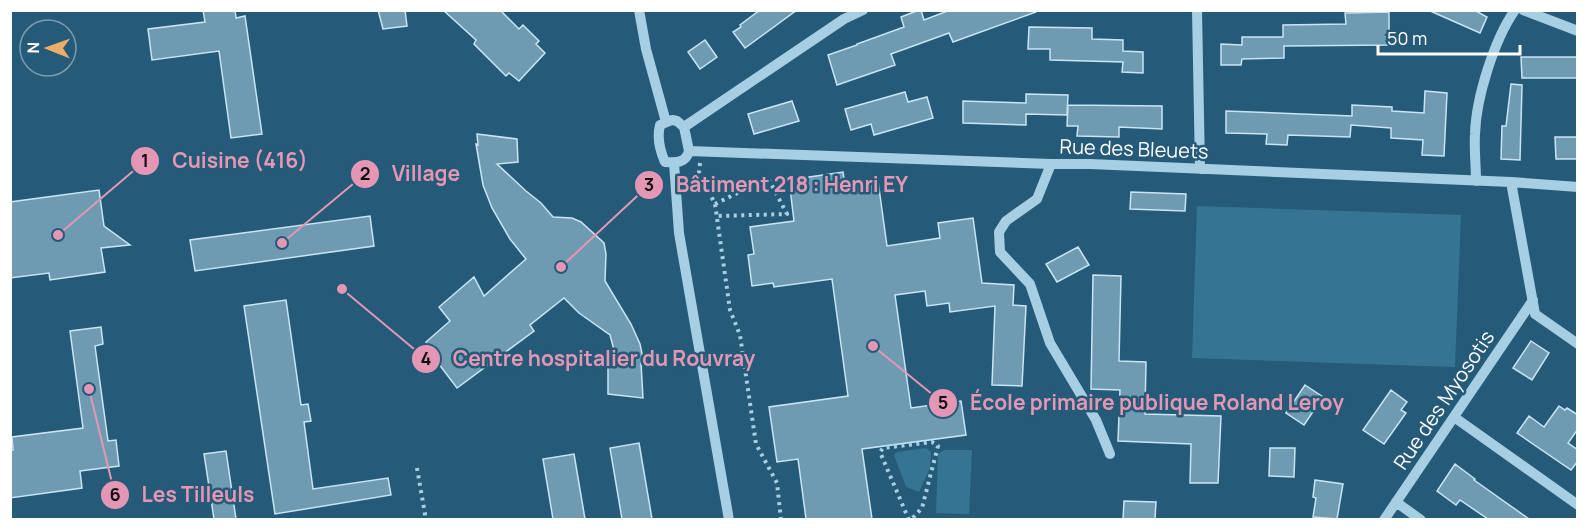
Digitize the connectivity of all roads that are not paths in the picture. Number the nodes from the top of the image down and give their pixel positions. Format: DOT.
graph roads {
  1 [pos="639,10"];
  2 [pos="863,10"];
  3 [pos="1197,10"];
  4 [pos="1515,10"];
  5 [pos="1523,10"];
  6 [pos="842,15"];
  7 [pos="1578,31"];
  8 [pos="666,122"];
  9 [pos="684,126"];
  10 [pos="689,151"];
  11 [pos="674,163"];
  12 [pos="1051,164"];
  13 [pos="1200,169"];
  14 [pos="1476,181"];
  15 [pos="1511,182"];
  16 [pos="1578,187"];
  17 [pos="1533,300"];
  18 [pos="1578,344"];
  19 [pos="1454,417"];
  20 [pos="1110,454"];
  21 [pos="1396,502"];
  22 [pos="1578,505"];
  23 [pos="729,519"];
  24 [pos="1384,519"];
  25 [pos="1421,519"];
  1 -- 8 [label="street"];
  2 -- 6 [label="street"];
  3 -- 13 [label="street"];
  4 -- 14 [label="street"];
  5 -- 7 [label="street"];
  6 -- 9 [label="street"];
  8 -- 9 [label="street"];
  8 -- 11 [label="street"];
  9 -- 10 [label="street"];
  10 -- 11 [label="street"];
  10 -- 12 [label="street, Rue des Bleuets"];
  11 -- 23 [label="street"];
  12 -- 13 [label="street, Rue des Bleuets"];
  12 -- 20 [label="street"];
  13 -- 14 [label="street, Rue des Bleuets"];
  14 -- 15 [label="street, Rue des Bleuets"];
  15 -- 16 [label="street, Rue des Bleuets"];
  15 -- 17 [label="street"];
  17 -- 18 [label="street"];
  17 -- 19 [label="street, Rue des Myosotis"];
  19 -- 21 [label="street, Rue des Myosotis"];
  19 -- 22 [label="street"];
  21 -- 24 [label="street, Rue des Myosotis"];
  21 -- 25 [label="street"];
}
